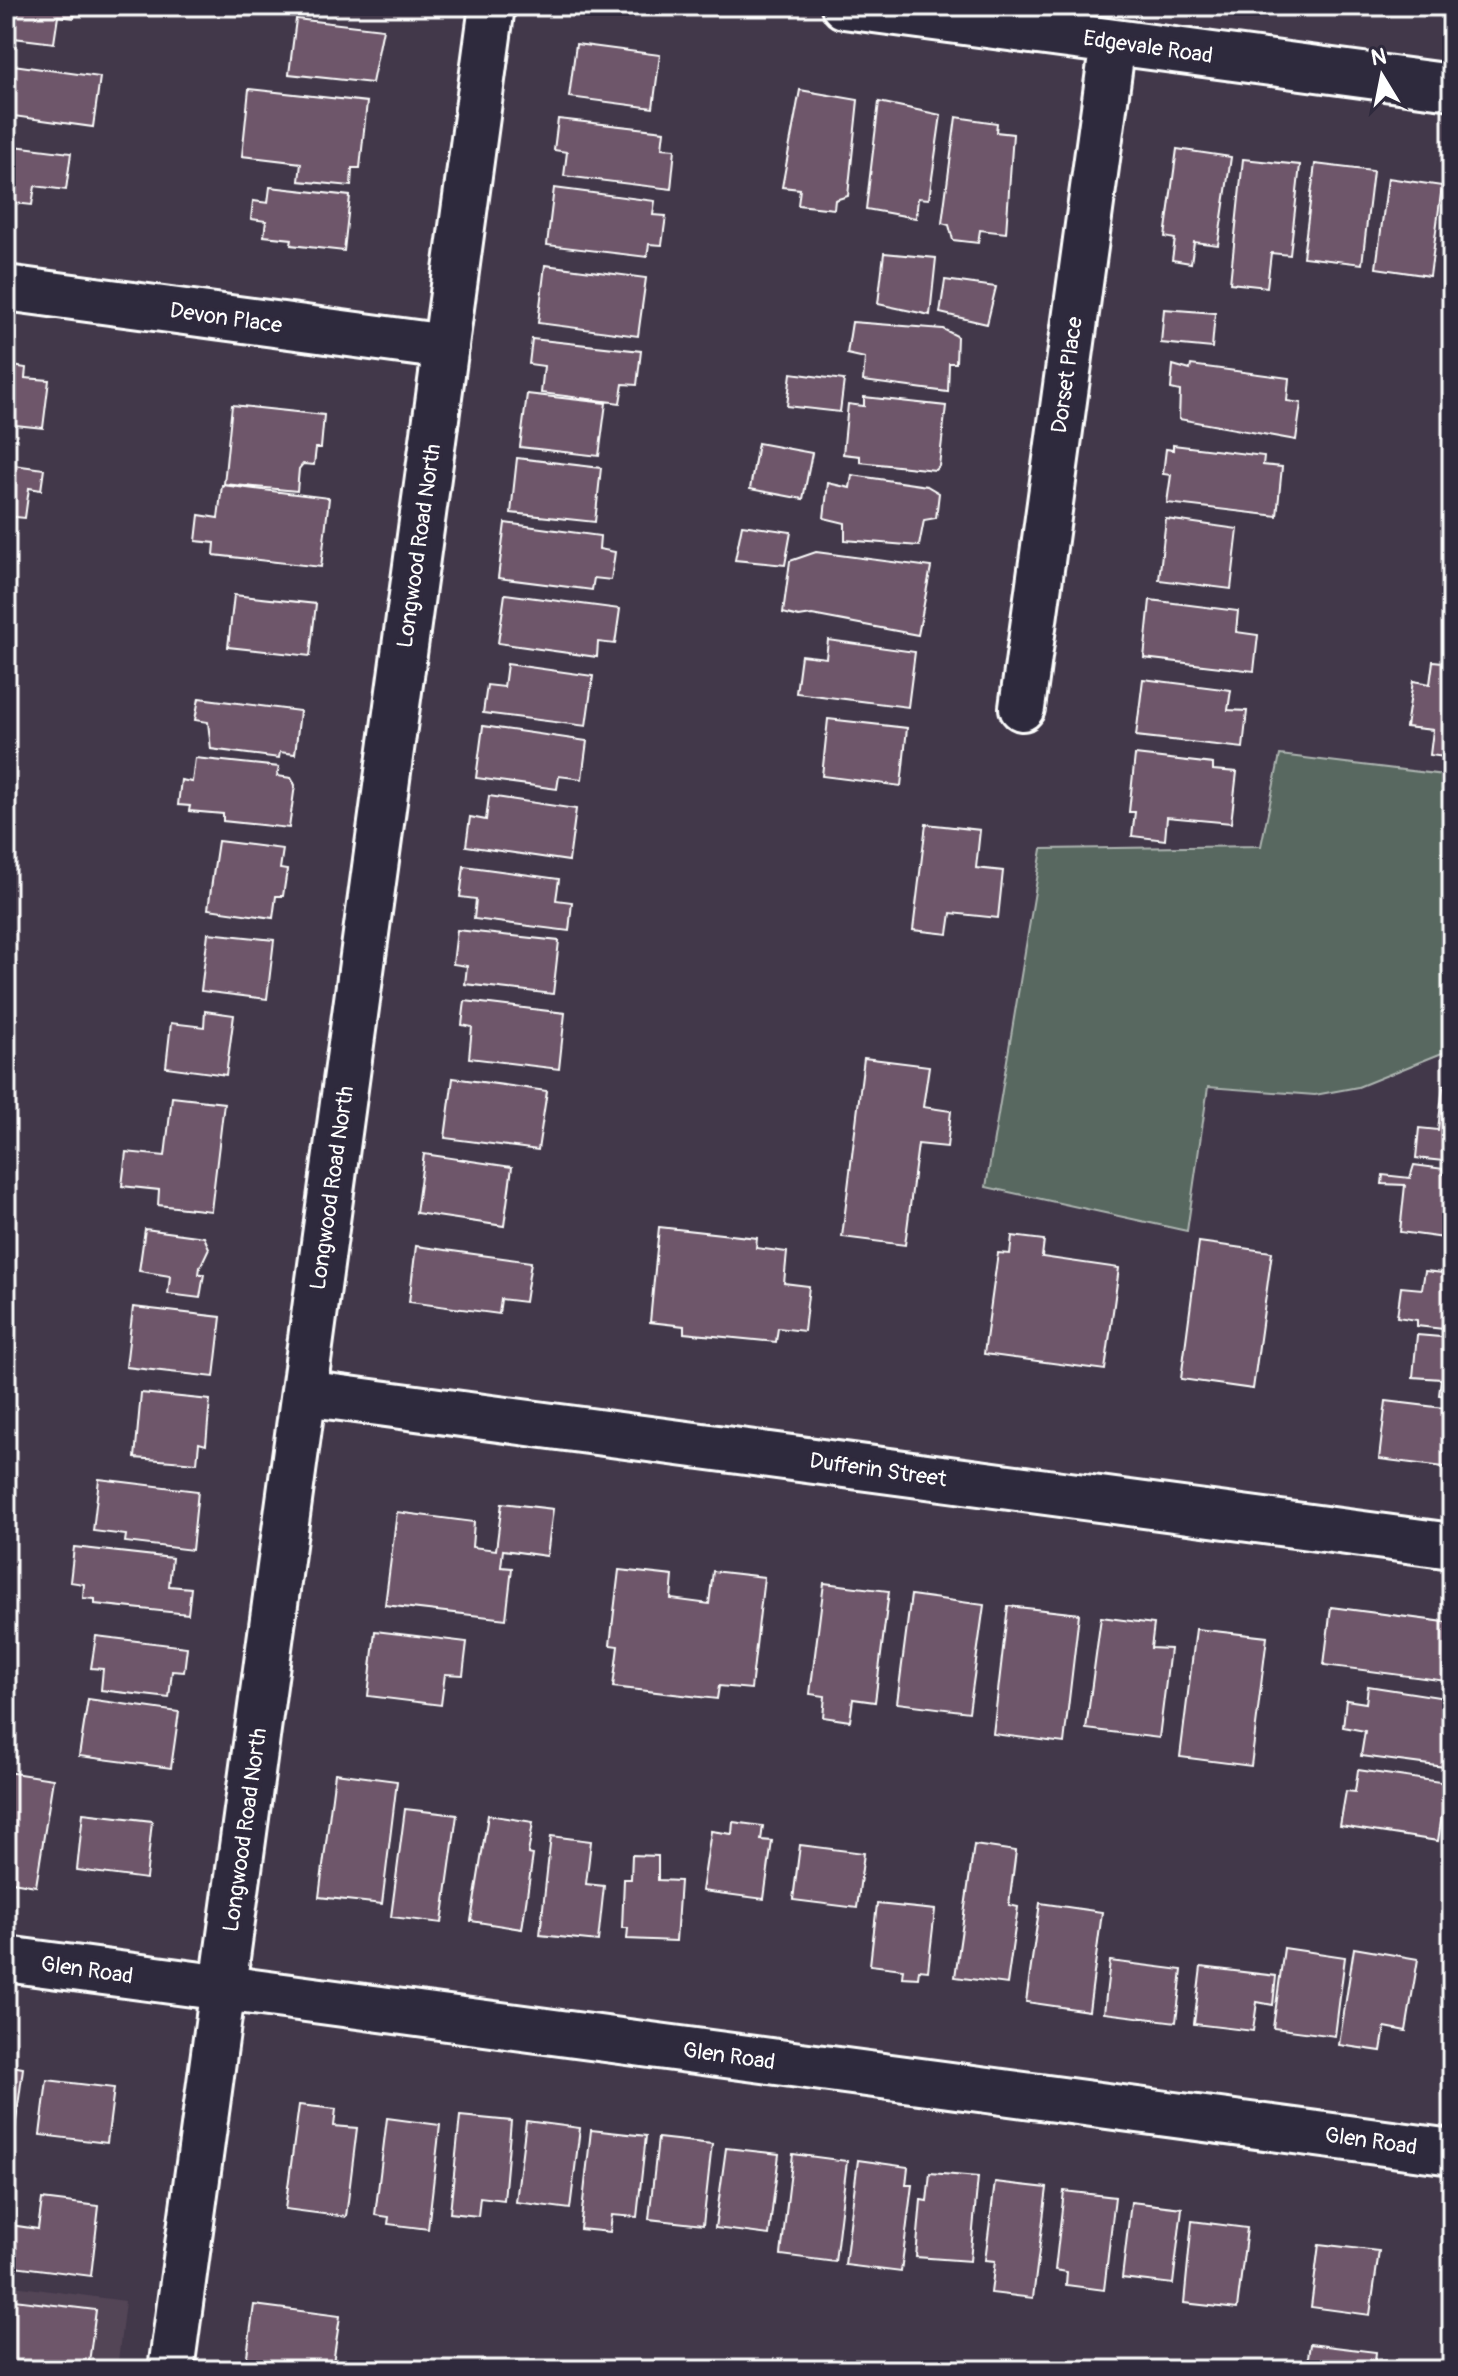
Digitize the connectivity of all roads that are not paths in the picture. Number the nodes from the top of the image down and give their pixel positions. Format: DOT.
graph roads {
  1 [pos="492,6"];
  2 [pos="844,6"];
  3 [pos="1113,42"];
  4 [pos="1452,87"];
  5 [pos="6,288"];
  6 [pos="446,347"];
  7 [pos="1022,708"];
  8 [pos="304,1393"];
  9 [pos="1452,1546"];
  10 [pos="6,1959"];
  11 [pos="223,1988"];
  12 [pos="1452,2152"];
  13 [pos="171,2370"];
  1 -- 6 [label="street, Longwood Road North"];
  2 -- 3 [label="street, Edgevale Road"];
  3 -- 4 [label="street, Edgevale Road"];
  3 -- 7 [label="street, Dorset Place"];
  5 -- 6 [label="street, Devon Place"];
  6 -- 8 [label="street, Longwood Road North"];
  8 -- 9 [label="street, Dufferin Street"];
  8 -- 11 [label="street, Longwood Road North"];
  10 -- 11 [label="street, Glen Road"];
  11 -- 12 [label="street, Glen Road"];
  11 -- 13 [label="street, Longwood Road North"];
}
